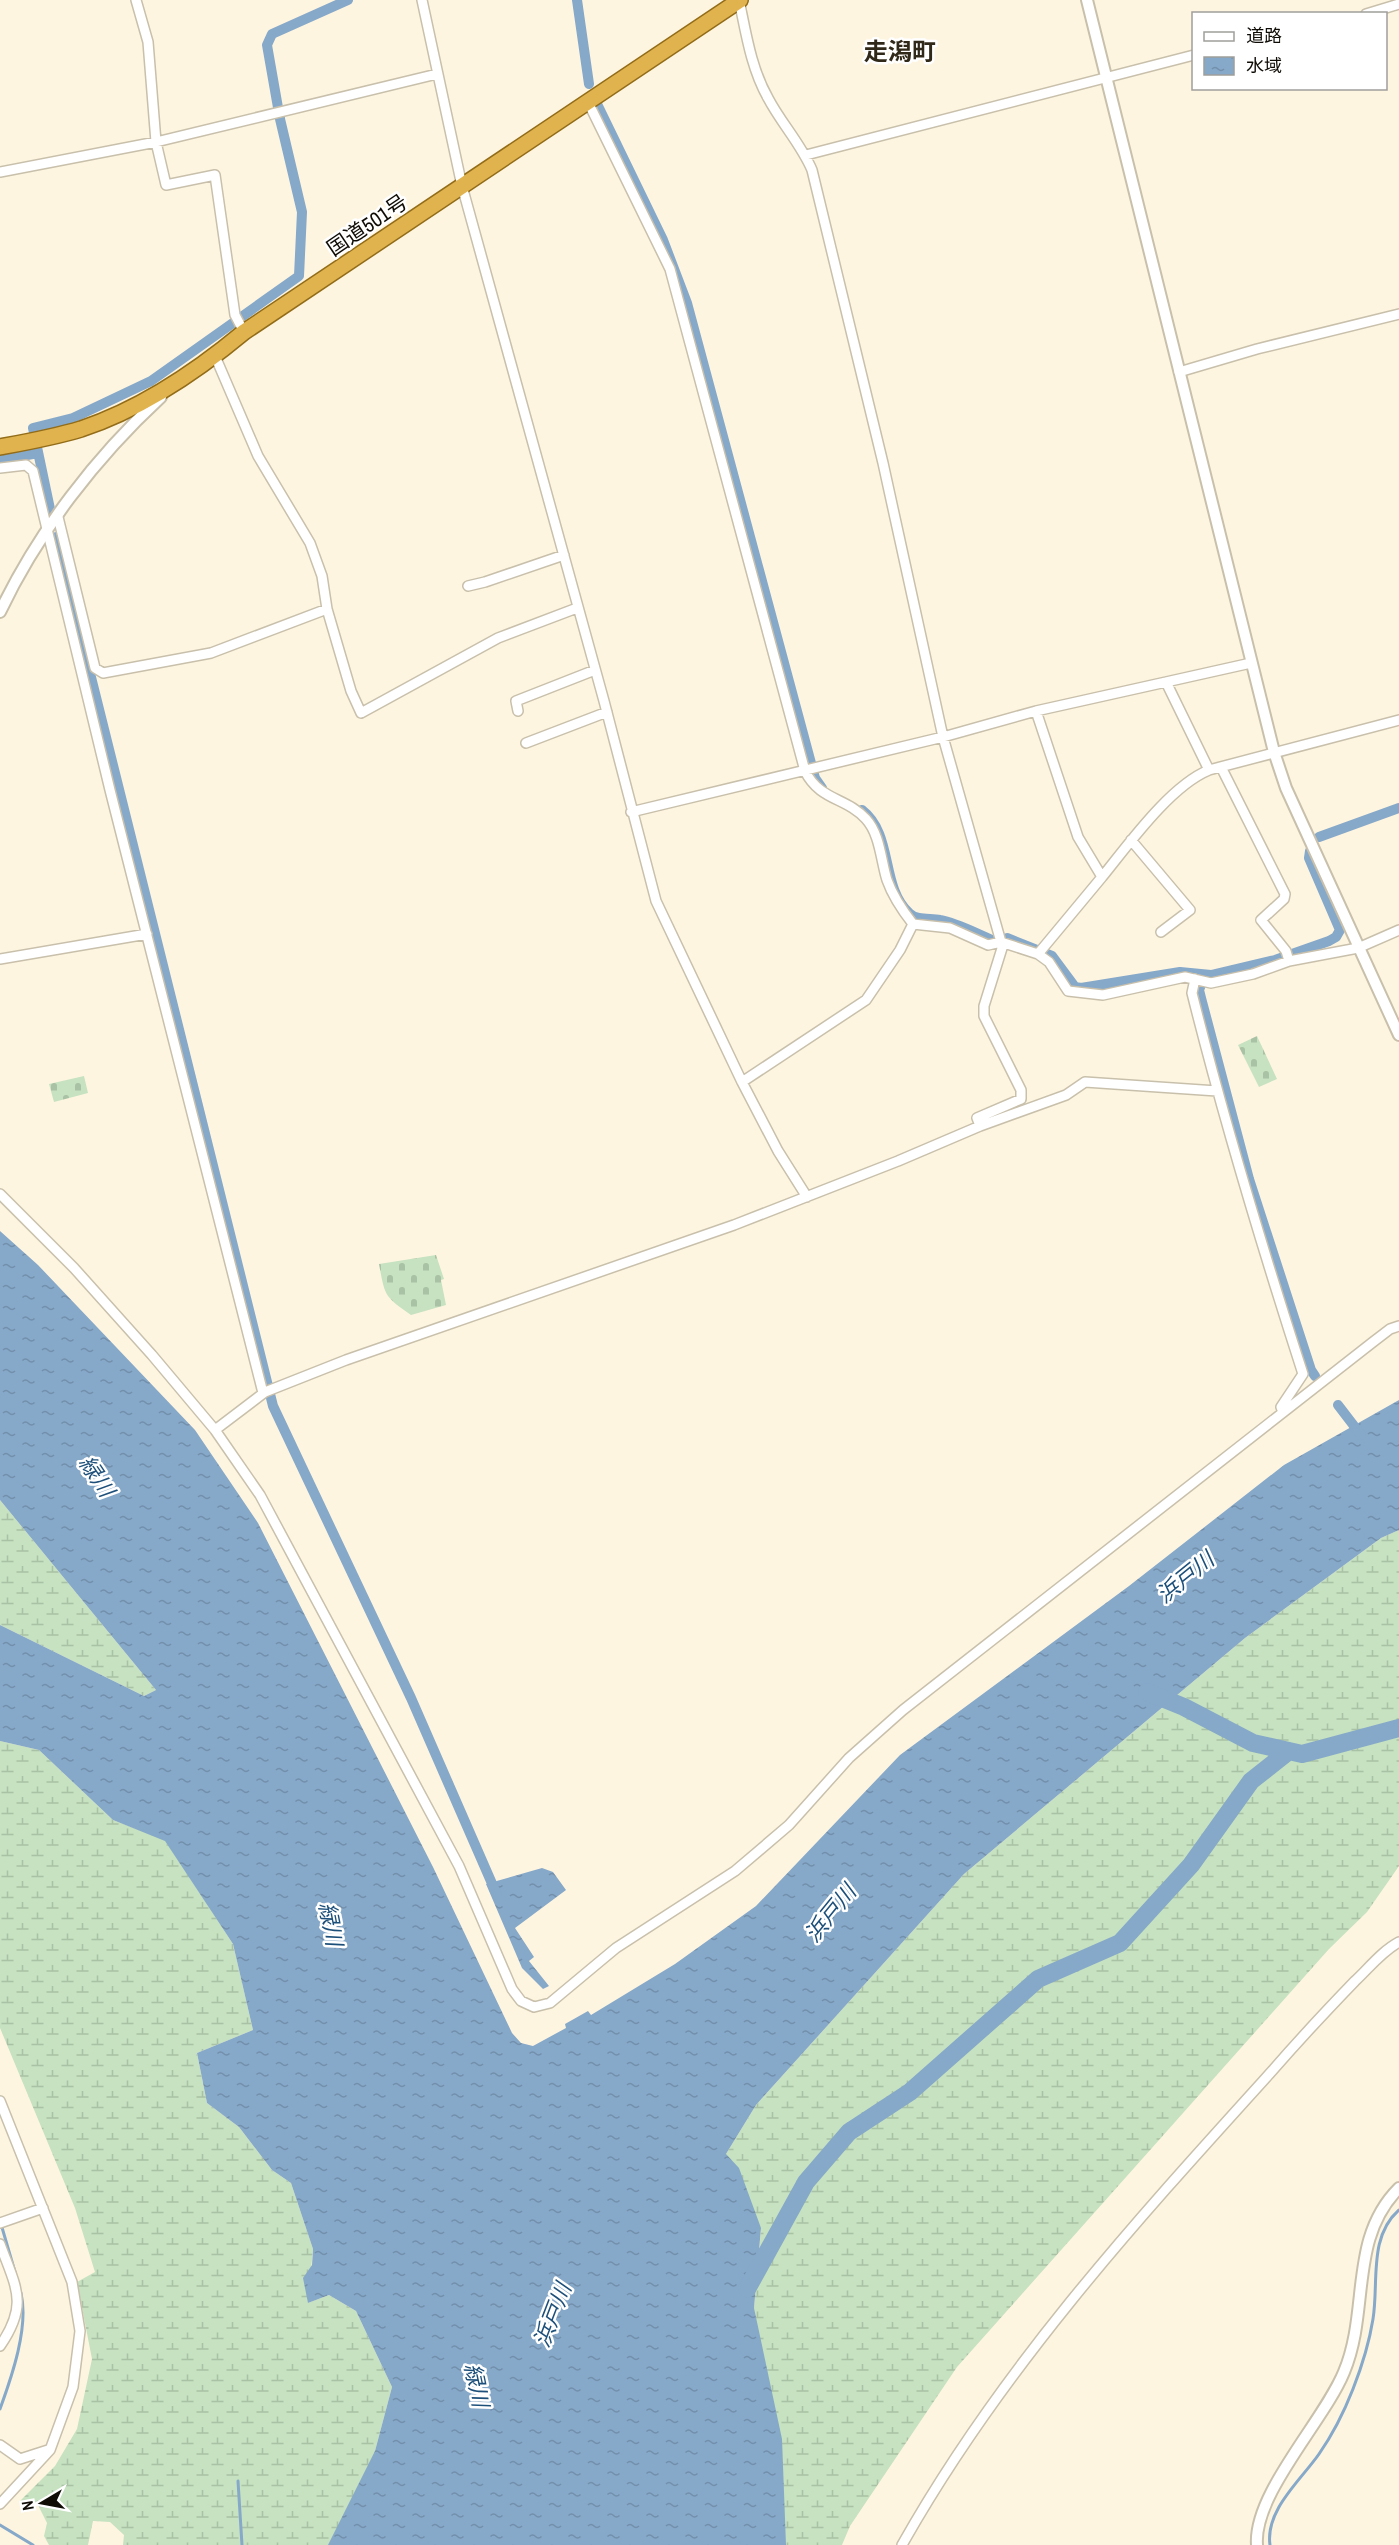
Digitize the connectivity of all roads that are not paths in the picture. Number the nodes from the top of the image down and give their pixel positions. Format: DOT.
graph roads {
  1 [pos="136,0"];
  2 [pos="422,0"];
  3 [pos="740,0"];
  4 [pos="1087,0"];
  5 [pos="1399,4"];
  6 [pos="1373,12"];
  7 [pos="1192,55"];
  8 [pos="437,74"];
  9 [pos="1106,75"];
  10 [pos="588,102"];
  11 [pos="156,142"];
  12 [pos="806,155"];
  13 [pos="0,172"];
  14 [pos="462,186"];
  15 [pos="1399,314"];
  16 [pos="242,328"];
  17 [pos="215,356"];
  18 [pos="1179,372"];
  19 [pos="181,378"];
  20 [pos="0,447"];
  21 [pos="0,468"];
  22 [pos="58,517"];
  23 [pos="48,530"];
  24 [pos="564,555"];
  25 [pos="468,586"];
  26 [pos="577,608"];
  27 [pos="327,609"];
  28 [pos="0,612"];
  29 [pos="1251,663"];
  30 [pos="595,670"];
  31 [pos="1166,682"];
  32 [pos="518,711"];
  33 [pos="1036,711"];
  34 [pos="607,712"];
  35 [pos="1399,720"];
  36 [pos="943,737"];
  37 [pos="526,743"];
  38 [pos="1274,752"];
  39 [pos="1221,767"];
  40 [pos="810,770"];
  41 [pos="1209,770"];
  42 [pos="631,812"];
  43 [pos="1131,840"];
  44 [pos="1102,878"];
  45 [pos="1160,919"];
  46 [pos="913,924"];
  47 [pos="1399,930"];
  48 [pos="147,934"];
  49 [pos="1002,944"];
  50 [pos="1358,948"];
  51 [pos="1039,951"];
  52 [pos="1288,957"];
  53 [pos="0,959"];
  54 [pos="1200,980"];
  55 [pos="1399,1035"];
  56 [pos="741,1082"];
  57 [pos="1217,1091"];
  58 [pos="980,1126"];
  59 [pos="0,1194"];
  60 [pos="807,1197"];
  61 [pos="1399,1326"];
  62 [pos="268,1391"];
  63 [pos="1283,1412"];
  64 [pos="214,1430"];
  65 [pos="1399,1942"];
  66 [pos="0,2101"];
  67 [pos="1399,2188"];
  68 [pos="44,2208"];
  69 [pos="0,2223"];
  70 [pos="0,2244"];
  71 [pos="0,2346"];
  72 [pos="0,2445"];
  73 [pos="50,2450"];
  74 [pos="0,2504"];
  75 [pos="902,2545"];
  76 [pos="1257,2545"];
  1 -- 11 [label="street"];
  2 -- 8 [label="street"];
  3 -- 10 [label="highway, 国道501号"];
  3 -- 12 [label="street"];
  4 -- 9 [label="street"];
  5 -- 6 [label="street"];
  7 -- 9 [label="street"];
  8 -- 11 [label="street"];
  8 -- 14 [label="street"];
  9 -- 12 [label="street"];
  9 -- 18 [label="street"];
  10 -- 14 [label="highway, 国道501号"];
  10 -- 40 [label="street"];
  11 -- 13 [label="street"];
  11 -- 16 [label="street"];
  12 -- 36 [label="street"];
  14 -- 16 [label="highway, 国道501号"];
  14 -- 24 [label="street"];
  15 -- 18 [label="street"];
  16 -- 17 [label="highway, 国道501号"];
  17 -- 19 [label="highway, 国道501号"];
  17 -- 27 [label="street"];
  18 -- 29 [label="street"];
  19 -- 20 [label="highway, 国道501号"];
  19 -- 22 [label="street"];
  21 -- 23 [label="street"];
  22 -- 23 [label="street"];
  22 -- 27 [label="street"];
  23 -- 28 [label="street"];
  23 -- 48 [label="street"];
  24 -- 25 [label="street"];
  24 -- 26 [label="street"];
  26 -- 27 [label="street"];
  26 -- 30 [label="street"];
  29 -- 31 [label="street"];
  29 -- 38 [label="street"];
  30 -- 32 [label="street"];
  30 -- 34 [label="street"];
  31 -- 33 [label="street"];
  31 -- 41 [label="street"];
  33 -- 36 [label="street"];
  33 -- 44 [label="street"];
  34 -- 37 [label="street"];
  34 -- 42 [label="street"];
  35 -- 38 [label="street"];
  36 -- 40 [label="street"];
  36 -- 49 [label="street"];
  38 -- 39 [label="street"];
  38 -- 50 [label="street"];
  39 -- 41 [label="street"];
  39 -- 52 [label="street"];
  40 -- 42 [label="street"];
  40 -- 46 [label="street"];
  41 -- 43 [label="street"];
  42 -- 56 [label="street"];
  43 -- 44 [label="street"];
  43 -- 45 [label="street"];
  44 -- 51 [label="street"];
  46 -- 49 [label="street"];
  46 -- 56 [label="street"];
  47 -- 50 [label="street"];
  48 -- 53 [label="street"];
  48 -- 62 [label="street"];
  49 -- 51 [label="street"];
  49 -- 58 [label="street"];
  50 -- 52 [label="street"];
  50 -- 55 [label="street"];
  51 -- 54 [label="street"];
  52 -- 54 [label="street"];
  54 -- 57 [label="street"];
  56 -- 60 [label="street"];
  57 -- 58 [label="street"];
  57 -- 63 [label="street"];
  58 -- 60 [label="street"];
  59 -- 64 [label="street"];
  60 -- 62 [label="street"];
  61 -- 63 [label="street"];
  62 -- 64 [label="street"];
  63 -- 64 [label="street"];
  65 -- 75 [label="street"];
  66 -- 68 [label="street"];
  67 -- 76 [label="street"];
  68 -- 69 [label="street"];
  68 -- 73 [label="street"];
  70 -- 71 [label="street"];
  72 -- 73 [label="street"];
  73 -- 74 [label="street"];
}
